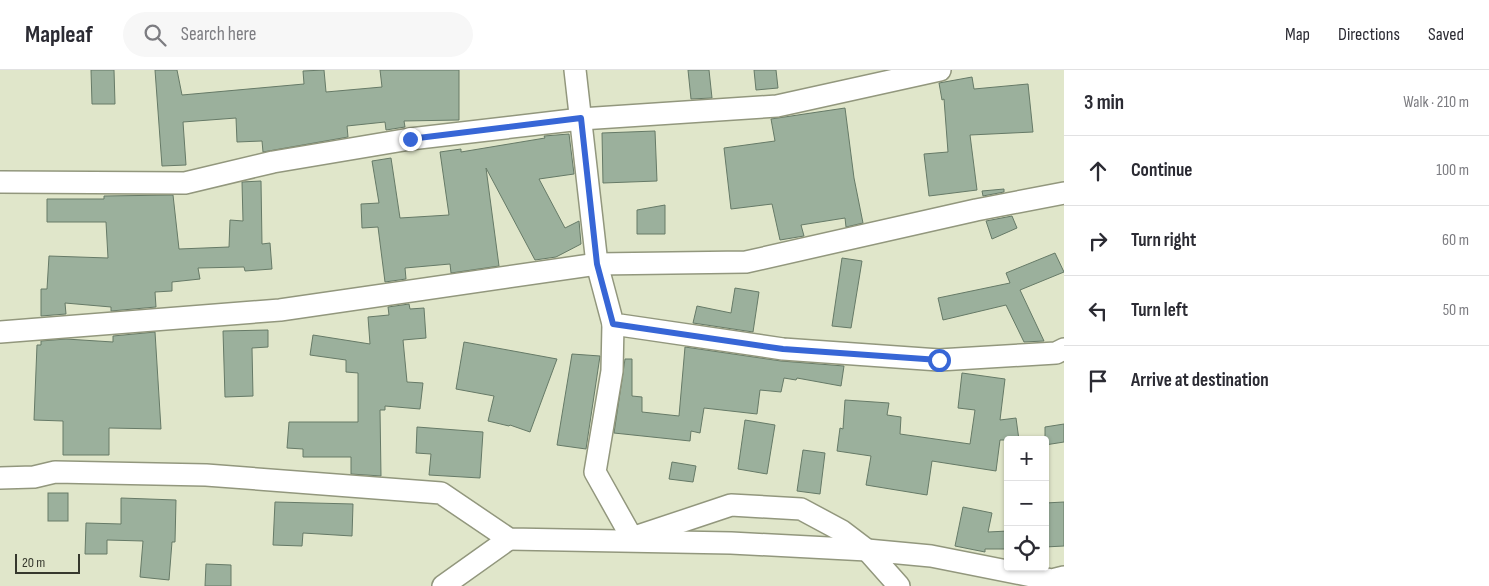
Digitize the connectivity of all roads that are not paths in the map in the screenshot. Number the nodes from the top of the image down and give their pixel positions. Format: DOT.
graph roads {
  1 [pos="575,70"];
  2 [pos="940,70"];
  3 [pos="581,118"];
  4 [pos="0,182"];
  5 [pos="1064,193"];
  6 [pos="597,264"];
  7 [pos="613,324"];
  8 [pos="0,332"];
  9 [pos="1064,349"];
  10 [pos="0,478"];
  11 [pos="509,539"];
  12 [pos="867,550"];
  13 [pos="1064,576"];
  14 [pos="443,586"];
  15 [pos="899,586"];
  1 -- 3 [label="street"];
  2 -- 3 [label="street"];
  3 -- 4 [label="street"];
  3 -- 6 [label="street"];
  5 -- 6 [label="street"];
  6 -- 7 [label="street"];
  6 -- 8 [label="street"];
  7 -- 9 [label="street"];
  7 -- 12 [label="street"];
  10 -- 11 [label="street"];
  11 -- 12 [label="street"];
  11 -- 14 [label="street"];
  12 -- 13 [label="street"];
  12 -- 15 [label="street"];
}
